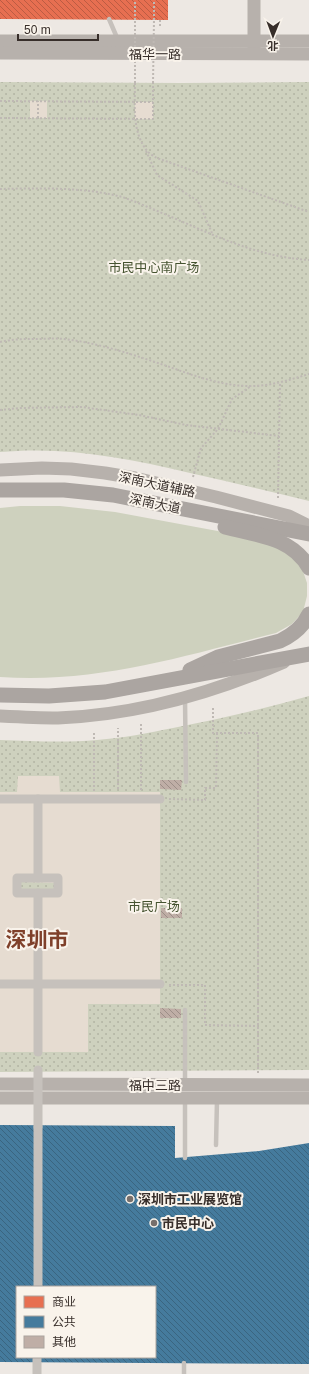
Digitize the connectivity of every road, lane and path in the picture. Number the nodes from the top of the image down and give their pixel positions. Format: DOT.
graph roads {
  1 [pos="135,0"];
  2 [pos="154,0"];
  3 [pos="254,0"];
  4 [pos="109,19"];
  5 [pos="160,20"];
  6 [pos="160,28"];
  7 [pos="0,41"];
  8 [pos="118,41"];
  9 [pos="309,41"];
  10 [pos="254,48"];
  11 [pos="0,53"];
  12 [pos="309,54"];
  13 [pos="0,101"];
  14 [pos="38,101"];
  15 [pos="135,102"];
  16 [pos="153,102"];
  17 [pos="0,118"];
  18 [pos="38,118"];
  19 [pos="135,119"];
  20 [pos="145,150"];
  21 [pos="0,189"];
  22 [pos="309,212"];
  23 [pos="212,234"];
  24 [pos="309,260"];
  25 [pos="0,342"];
  26 [pos="309,374"];
  27 [pos="280,383"];
  28 [pos="252,386"];
  29 [pos="0,410"];
  30 [pos="218,429"];
  31 [pos="279,436"];
  32 [pos="0,470"];
  33 [pos="193,477"];
  34 [pos="0,490"];
  35 [pos="278,498"];
  36 [pos="198,512"];
  37 [pos="289,516"];
  38 [pos="309,521"];
  39 [pos="309,526"];
  40 [pos="309,534"];
  41 [pos="309,568"];
  42 [pos="309,614"];
  43 [pos="304,655"];
  44 [pos="173,679"];
  45 [pos="0,695"];
  46 [pos="185,697"];
  47 [pos="213,708"];
  48 [pos="0,716"];
  49 [pos="141,724"];
  50 [pos="118,728"];
  51 [pos="94,732"];
  52 [pos="217,733"];
  53 [pos="186,782"];
  54 [pos="38,799"];
  55 [pos="94,799"];
  56 [pos="118,799"];
  57 [pos="141,799"];
  58 [pos="160,799"];
  59 [pos="0,800"];
  60 [pos="38,878"];
  61 [pos="38,893"];
  62 [pos="0,984"];
  63 [pos="38,984"];
  64 [pos="160,984"];
  65 [pos="185,1010"];
  66 [pos="258,1026"];
  67 [pos="38,1052"];
  68 [pos="38,1070"];
  69 [pos="258,1076"];
  70 [pos="0,1084"];
  71 [pos="185,1085"];
  72 [pos="309,1085"];
  73 [pos="0,1098"];
  74 [pos="185,1098"];
  75 [pos="217,1098"];
  76 [pos="309,1098"];
  77 [pos="216,1145"];
  78 [pos="185,1158"];
  79 [pos="38,1286"];
  80 [pos="184,1364"];
  81 [pos="184,1374"];
  1 -- 15 [label="path, bridge"];
  2 -- 16 [label="path, bridge"];
  3 -- 10 [label="street"];
  4 -- 8 [label="lane"];
  5 -- 6 [label="path"];
  7 -- 8 [label="street, 福华一路"];
  8 -- 10 [label="street, 福华一路"];
  9 -- 10 [label="street, 福华一路"];
  10 -- 11 [label="street, 福华一路"];
  10 -- 12 [label="street, 福华一路"];
  13 -- 14 [label="path"];
  14 -- 15 [label="path"];
  14 -- 18 [label="path"];
  15 -- 16 [label="path"];
  15 -- 19 [label="path"];
  16 -- 19 [label="path"];
  17 -- 18 [label="path"];
  18 -- 19 [label="path"];
  19 -- 20 [label="path"];
  20 -- 22 [label="path"];
  20 -- 23 [label="path"];
  21 -- 23 [label="path"];
  23 -- 24 [label="path"];
  25 -- 28 [label="path"];
  26 -- 27 [label="path"];
  27 -- 28 [label="path"];
  27 -- 31 [label="path"];
  28 -- 30 [label="path"];
  29 -- 30 [label="path"];
  30 -- 31 [label="path"];
  30 -- 33 [label="path"];
  31 -- 35 [label="path"];
  32 -- 37 [label="street, 深南大道辅路"];
  34 -- 36 [label="main road, 深南大道"];
  36 -- 40 [label="main road, 深南大道"];
  36 -- 41 [label="main road"];
  37 -- 38 [label="lane"];
  37 -- 39 [label="street, 深南大道辅路"];
  42 -- 44 [label="main road"];
  43 -- 44 [label="main road"];
  43 -- 46 [label="street"];
  44 -- 45 [label="main road"];
  46 -- 48 [label="street"];
  46 -- 53 [label="lane"];
  47 -- 52 [label="path"];
  49 -- 57 [label="path"];
  50 -- 56 [label="path"];
  51 -- 55 [label="path"];
  52 -- 58 [label="path"];
  52 -- 66 [label="path"];
  54 -- 55 [label="street"];
  54 -- 59 [label="street"];
  54 -- 60 [label="street"];
  55 -- 56 [label="street"];
  56 -- 57 [label="street"];
  57 -- 58 [label="street"];
  60 -- 61 [label="street"];
  60 -- 61 [label="street"];
  61 -- 63 [label="street"];
  62 -- 63 [label="street"];
  63 -- 64 [label="street"];
  63 -- 67 [label="street"];
  64 -- 66 [label="path"];
  65 -- 71 [label="lane"];
  66 -- 69 [label="path"];
  68 -- 79 [label="street, bridge"];
  70 -- 71 [label="street, 福中三路"];
  71 -- 72 [label="street, 福中三路"];
  71 -- 74 [label="lane"];
  73 -- 74 [label="street, 福中三路"];
  74 -- 75 [label="street, 福中三路"];
  74 -- 78 [label="lane"];
  75 -- 76 [label="street, 福中三路"];
  75 -- 77 [label="lane"];
  80 -- 81 [label="lane"];
}
